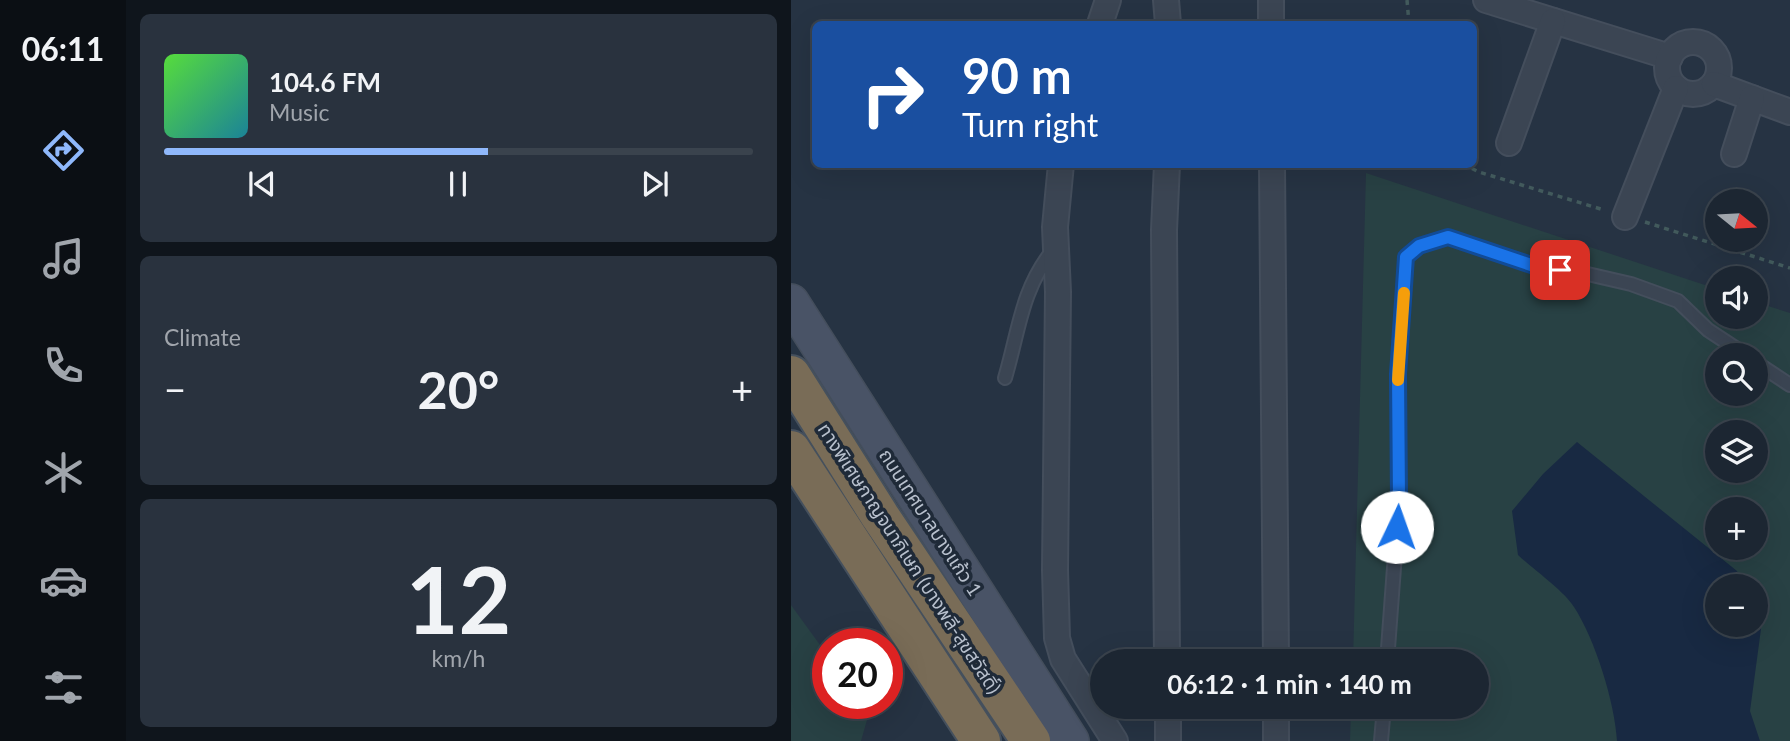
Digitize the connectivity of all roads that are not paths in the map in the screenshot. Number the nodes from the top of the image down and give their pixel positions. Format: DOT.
graph roads {
  1 [pos="1108,0"];
  2 [pos="1166,0"];
  3 [pos="1271,0"];
  4 [pos="1486,0"];
  5 [pos="1553,20"];
  6 [pos="1101,21"];
  7 [pos="1168,21"];
  8 [pos="1271,21"];
  9 [pos="1670,57"];
  10 [pos="1714,84"];
  11 [pos="1677,88"];
  12 [pos="1752,98"];
  13 [pos="1790,112"];
  14 [pos="1509,142"];
  15 [pos="1734,154"];
  16 [pos="1061,168"];
  17 [pos="1167,168"];
  18 [pos="1272,168"];
  19 [pos="1626,216"];
  20 [pos="1056,247"];
  21 [pos="791,302"];
  22 [pos="1728,343"];
  23 [pos="1768,371"];
  24 [pos="791,375"];
  25 [pos="1005,379"];
  26 [pos="1790,385"];
  27 [pos="791,450"];
  28 [pos="1167,649"];
  29 [pos="1276,649"];
  30 [pos="1388,649"];
  31 [pos="1168,719"];
  32 [pos="1276,719"];
  33 [pos="1383,719"];
  34 [pos="981,741"];
  35 [pos="1031,741"];
  36 [pos="1071,741"];
  37 [pos="1115,741"];
  38 [pos="1168,741"];
  39 [pos="1276,741"];
  40 [pos="1381,741"];
  1 -- 6 [label="street"];
  2 -- 7 [label="street"];
  3 -- 8 [label="street"];
  4 -- 5 [label="street"];
  5 -- 9 [label="street"];
  5 -- 14 [label="street"];
  9 -- 10 [label="street"];
  9 -- 11 [label="street"];
  10 -- 11 [label="street"];
  10 -- 12 [label="street"];
  11 -- 19 [label="street"];
  12 -- 13 [label="street"];
  12 -- 15 [label="street"];
  16 -- 20 [label="street"];
  17 -- 28 [label="street"];
  18 -- 29 [label="street"];
  20 -- 25 [label="lane"];
  20 -- 37 [label="street"];
  21 -- 36 [label="main road, ถนนเทศบาลบางแก้ว 1"];
  22 -- 30 [label="lane"];
  23 -- 26 [label="lane"];
  24 -- 35 [label="highway, ทางพิเศษกาญจนาภิเษก (บางพลี-สุขสวัสดิ์)"];
  27 -- 34 [label="highway"];
  31 -- 38 [label="street"];
  32 -- 39 [label="street"];
  33 -- 40 [label="lane"];
}
